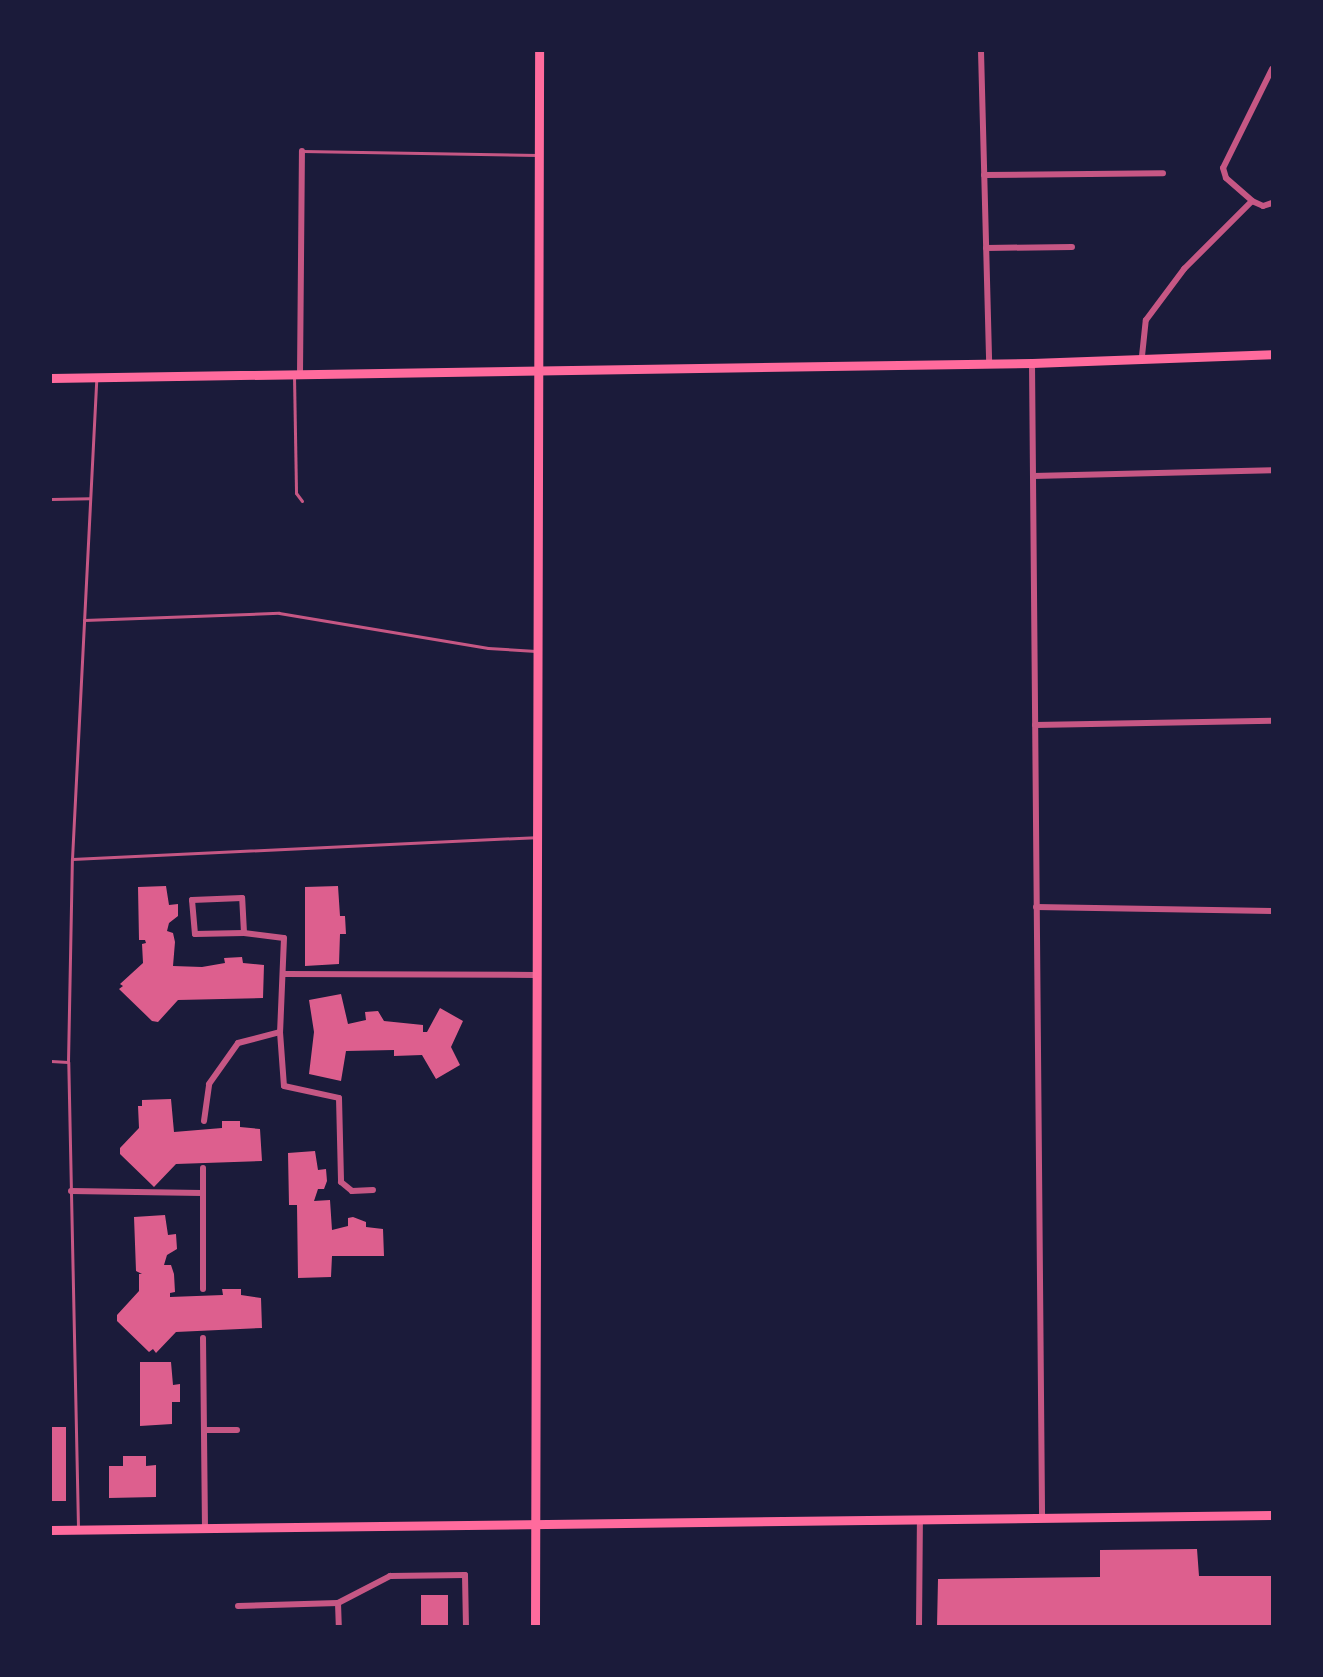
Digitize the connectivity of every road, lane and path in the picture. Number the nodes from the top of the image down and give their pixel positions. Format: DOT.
graph roads {
  1 [pos="539,51"];
  2 [pos="981,51"];
  3 [pos="1272,69"];
  4 [pos="302,152"];
  5 [pos="539,154"];
  6 [pos="1163,173"];
  7 [pos="984,175"];
  8 [pos="1252,201"];
  9 [pos="1272,203"];
  10 [pos="1072,247"];
  11 [pos="986,248"];
  12 [pos="1272,354"];
  13 [pos="1142,356"];
  14 [pos="1032,363"];
  15 [pos="989,364"];
  16 [pos="539,369"];
  17 [pos="297,374"];
  18 [pos="51,378"];
  19 [pos="96,378"];
  20 [pos="1272,470"];
  21 [pos="1033,476"];
  22 [pos="90,498"];
  23 [pos="51,499"];
  24 [pos="302,501"];
  25 [pos="84,620"];
  26 [pos="538,651"];
  27 [pos="1272,721"];
  28 [pos="1035,725"];
  29 [pos="537,837"];
  30 [pos="72,859"];
  31 [pos="1036,907"];
  32 [pos="1272,911"];
  33 [pos="244,933"];
  34 [pos="284,974"];
  35 [pos="536,975"];
  36 [pos="280,1032"];
  37 [pos="51,1061"];
  38 [pos="68,1062"];
  39 [pos="204,1121"];
  40 [pos="203,1168"];
  41 [pos="373,1190"];
  42 [pos="70,1191"];
  43 [pos="202,1193"];
  44 [pos="203,1289"];
  45 [pos="203,1338"];
  46 [pos="204,1430"];
  47 [pos="237,1430"];
  48 [pos="1272,1515"];
  49 [pos="1042,1518"];
  50 [pos="920,1520"];
  51 [pos="534,1524"];
  52 [pos="205,1529"];
  53 [pos="51,1530"];
  54 [pos="78,1530"];
  55 [pos="338,1603"];
  56 [pos="238,1606"];
  57 [pos="339,1626"];
  58 [pos="466,1626"];
  59 [pos="535,1626"];
  60 [pos="919,1626"];
  1 -- 5 [label="main road"];
  2 -- 7 [label="street"];
  3 -- 8 [label="street"];
  4 -- 5 [label="lane"];
  4 -- 17 [label="street"];
  5 -- 16 [label="main road"];
  6 -- 7 [label="street"];
  7 -- 11 [label="street"];
  8 -- 9 [label="street"];
  8 -- 13 [label="street"];
  10 -- 11 [label="street"];
  11 -- 15 [label="street"];
  12 -- 13 [label="main road"];
  13 -- 14 [label="main road"];
  14 -- 15 [label="main road"];
  14 -- 21 [label="street"];
  15 -- 16 [label="main road"];
  16 -- 17 [label="main road"];
  16 -- 26 [label="main road"];
  17 -- 19 [label="main road"];
  17 -- 24 [label="lane"];
  18 -- 19 [label="main road"];
  19 -- 22 [label="lane"];
  20 -- 21 [label="street"];
  21 -- 28 [label="street"];
  22 -- 23 [label="lane"];
  22 -- 25 [label="lane"];
  25 -- 26 [label="lane"];
  25 -- 30 [label="lane"];
  26 -- 29 [label="main road"];
  27 -- 28 [label="street"];
  28 -- 31 [label="street"];
  29 -- 30 [label="lane"];
  29 -- 35 [label="main road"];
  30 -- 38 [label="lane"];
  31 -- 32 [label="street"];
  31 -- 49 [label="street"];
  33 -- 33 [label="street"];
  33 -- 34 [label="street"];
  34 -- 35 [label="street"];
  34 -- 36 [label="street"];
  35 -- 51 [label="main road"];
  36 -- 39 [label="street"];
  36 -- 41 [label="street"];
  37 -- 38 [label="lane"];
  38 -- 42 [label="lane"];
  40 -- 43 [label="street"];
  42 -- 43 [label="street"];
  42 -- 54 [label="lane"];
  43 -- 44 [label="street"];
  45 -- 46 [label="street"];
  46 -- 47 [label="street"];
  46 -- 52 [label="street"];
  48 -- 49 [label="main road"];
  49 -- 50 [label="main road"];
  50 -- 51 [label="main road"];
  50 -- 60 [label="street"];
  51 -- 52 [label="main road"];
  51 -- 59 [label="main road"];
  52 -- 54 [label="main road"];
  53 -- 54 [label="main road"];
  55 -- 56 [label="street"];
  55 -- 57 [label="street"];
  55 -- 58 [label="street"];
}
